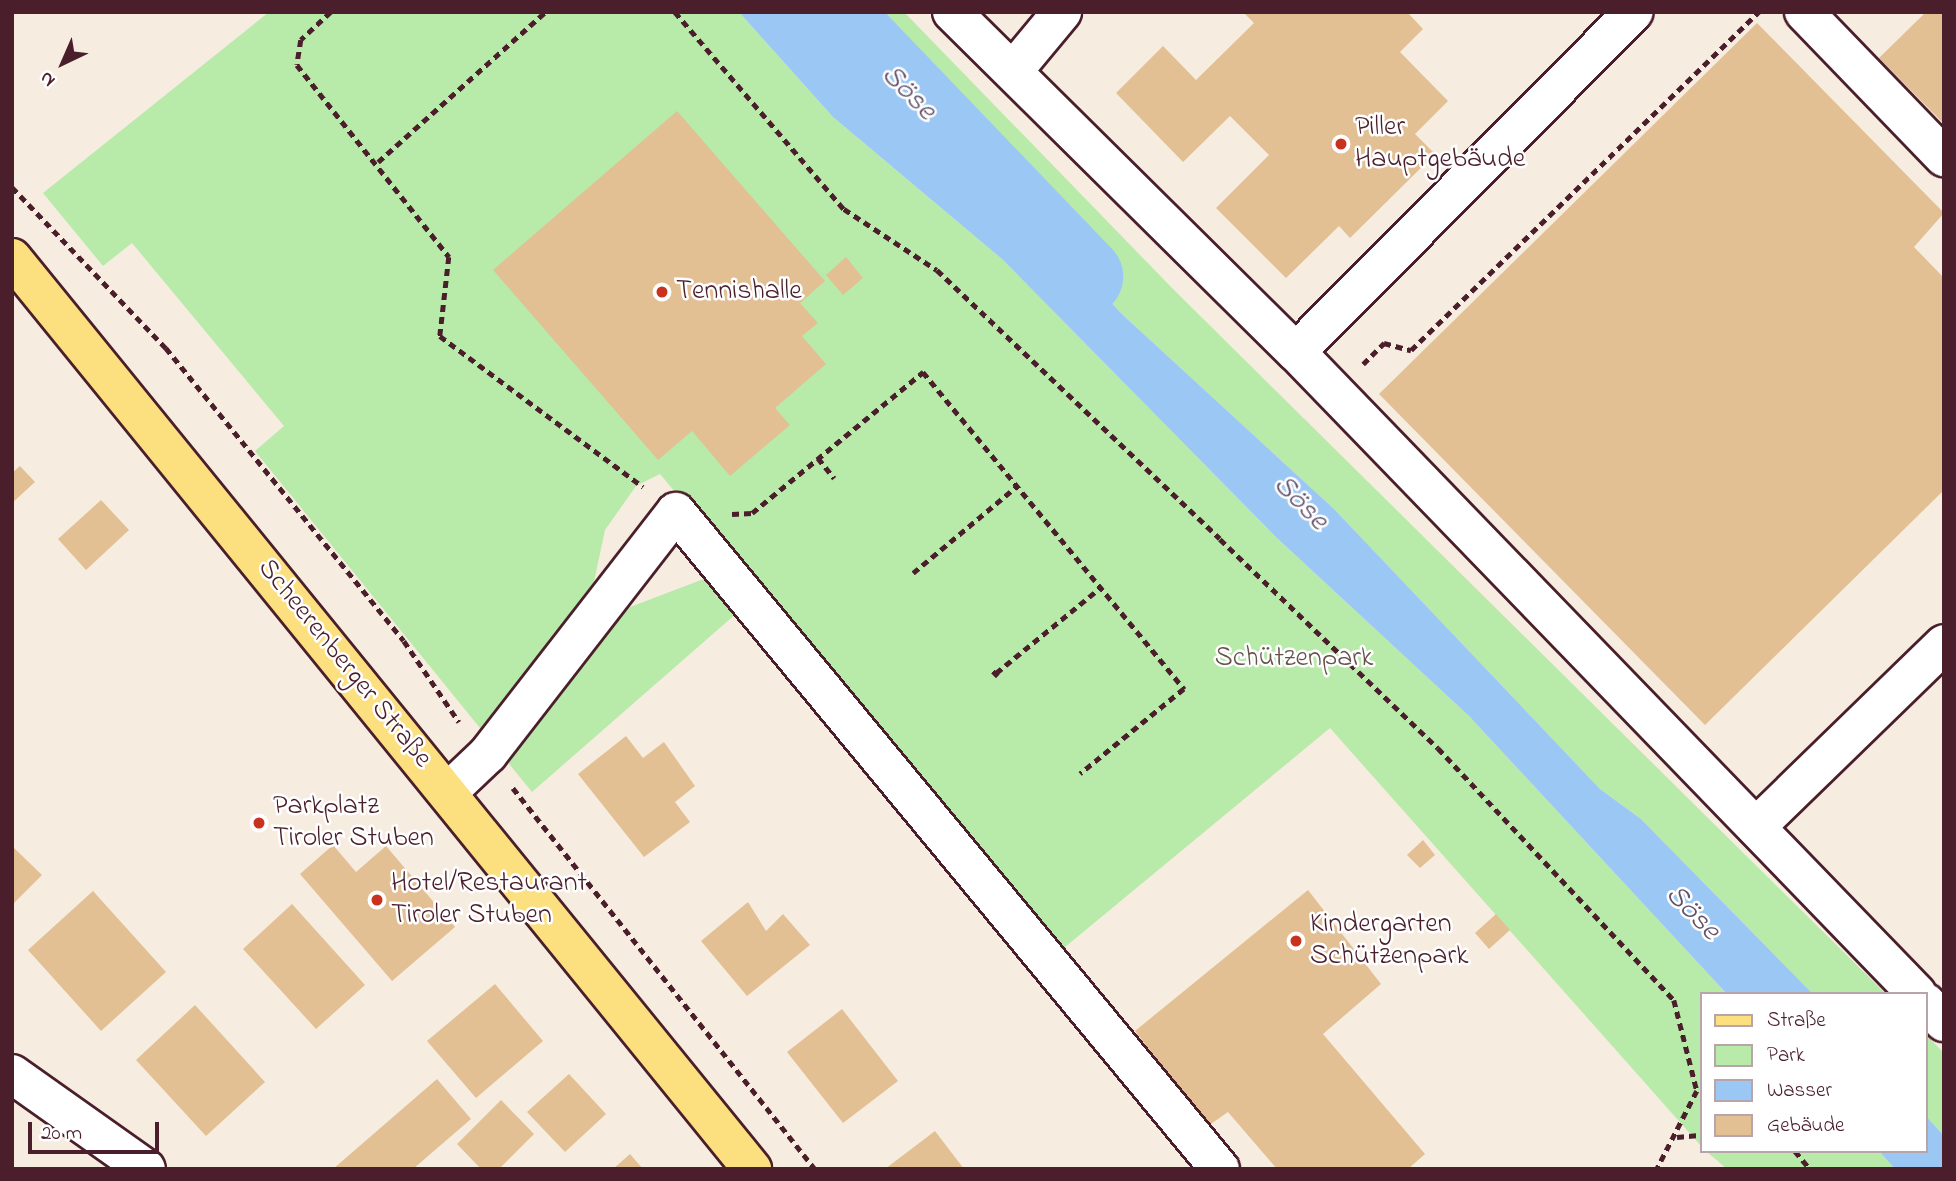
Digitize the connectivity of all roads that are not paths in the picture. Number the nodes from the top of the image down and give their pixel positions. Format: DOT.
graph roads {
  1 [pos="952,12"];
  2 [pos="1062,12"];
  3 [pos="1634,12"];
  4 [pos="1804,12"];
  5 [pos="1013,71"];
  6 [pos="1944,157"];
  7 [pos="12,258"];
  8 [pos="1296,352"];
  9 [pos="1944,644"];
  10 [pos="448,792"];
  11 [pos="1756,827"];
  12 [pos="1915,992"];
  13 [pos="1928,1005"];
  14 [pos="1944,1022"];
  15 [pos="12,1074"];
  16 [pos="146,1169"];
  17 [pos="752,1169"];
  18 [pos="1220,1169"];
  1 -- 5 [label="street"];
  2 -- 5 [label="street"];
  3 -- 8 [label="street"];
  4 -- 6 [label="street"];
  5 -- 8 [label="street"];
  7 -- 10 [label="main road, Scheerenberger Straße"];
  8 -- 11 [label="street"];
  9 -- 11 [label="street"];
  10 -- 17 [label="main road, Scheerenberger Straße"];
  10 -- 18 [label="street"];
  11 -- 12 [label="street"];
  13 -- 14 [label="street"];
  15 -- 16 [label="street"];
}
